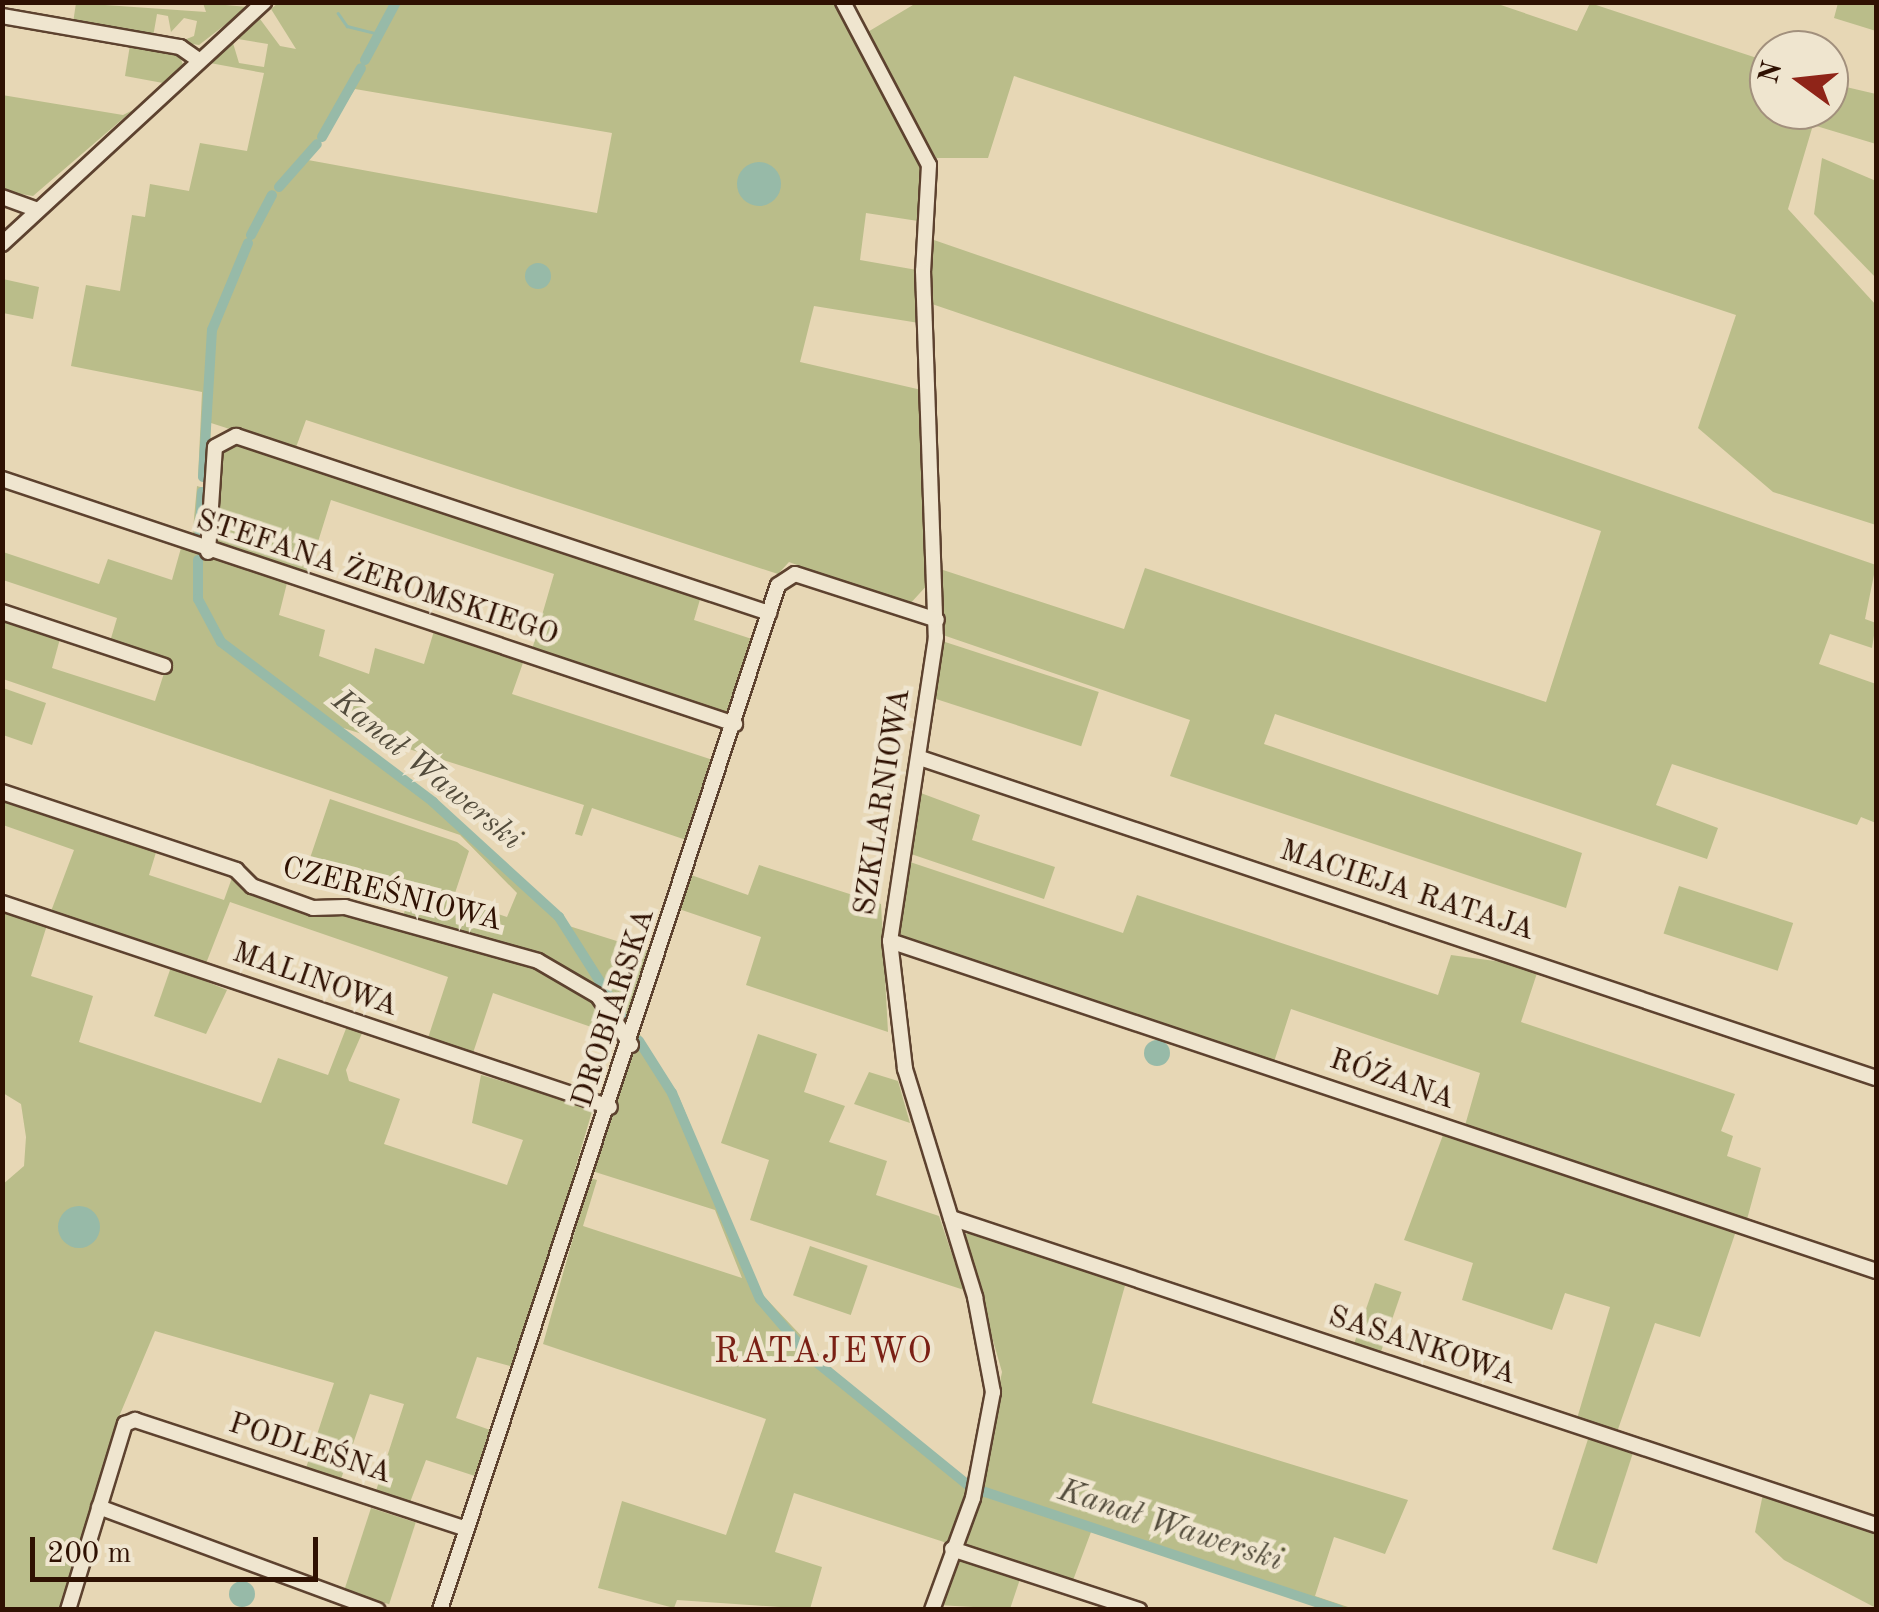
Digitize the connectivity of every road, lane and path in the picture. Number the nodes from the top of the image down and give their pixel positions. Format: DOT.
graph roads {
  1 [pos="264,2"];
  2 [pos="843,2"];
  3 [pos="2,16"];
  4 [pos="200,61"];
  5 [pos="2,197"];
  6 [pos="37,210"];
  7 [pos="2,244"];
  8 [pos="2,478"];
  9 [pos="208,552"];
  10 [pos="2,612"];
  11 [pos="769,613"];
  12 [pos="937,620"];
  13 [pos="164,666"];
  14 [pos="735,724"];
  15 [pos="920,758"];
  16 [pos="2,792"];
  17 [pos="2,903"];
  18 [pos="890,940"];
  19 [pos="631,1045"];
  20 [pos="1876,1078"];
  21 [pos="610,1107"];
  22 [pos="951,1218"];
  23 [pos="1876,1271"];
  24 [pos="99,1508"];
  25 [pos="1876,1525"];
  26 [pos="467,1529"];
  27 [pos="952,1549"];
  28 [pos="68,1610"];
  29 [pos="378,1610"];
  30 [pos="440,1610"];
  31 [pos="932,1610"];
  32 [pos="1139,1610"];
  1 -- 4 [label="street"];
  2 -- 12 [label="street, SZKLARNIOWA"];
  3 -- 4 [label="street"];
  4 -- 6 [label="street"];
  5 -- 6 [label="street"];
  6 -- 7 [label="street"];
  8 -- 9 [label="street, STEFANA ŻEROMSKIEGO"];
  9 -- 11 [label="street"];
  9 -- 14 [label="street, STEFANA ŻEROMSKIEGO"];
  10 -- 13 [label="street"];
  11 -- 12 [label="street, DROBIARSKA"];
  11 -- 14 [label="street, DROBIARSKA"];
  12 -- 15 [label="street, SZKLARNIOWA"];
  14 -- 19 [label="street, DROBIARSKA"];
  15 -- 18 [label="street, SZKLARNIOWA"];
  15 -- 20 [label="street, MACIEJA RATAJA"];
  16 -- 19 [label="street, CZEREŚNIOWA"];
  17 -- 21 [label="street, MALINOWA"];
  18 -- 22 [label="street, SZKLARNIOWA"];
  18 -- 23 [label="street, RÓŻANA"];
  19 -- 21 [label="street, DROBIARSKA"];
  21 -- 26 [label="street, DROBIARSKA"];
  22 -- 25 [label="street, SASANKOWA"];
  22 -- 27 [label="street, SZKLARNIOWA"];
  24 -- 26 [label="street, PODLEŚNA"];
  24 -- 28 [label="street"];
  24 -- 29 [label="street"];
  26 -- 30 [label="street, DROBIARSKA"];
  27 -- 31 [label="street, SZKLARNIOWA"];
  27 -- 32 [label="street"];
}
